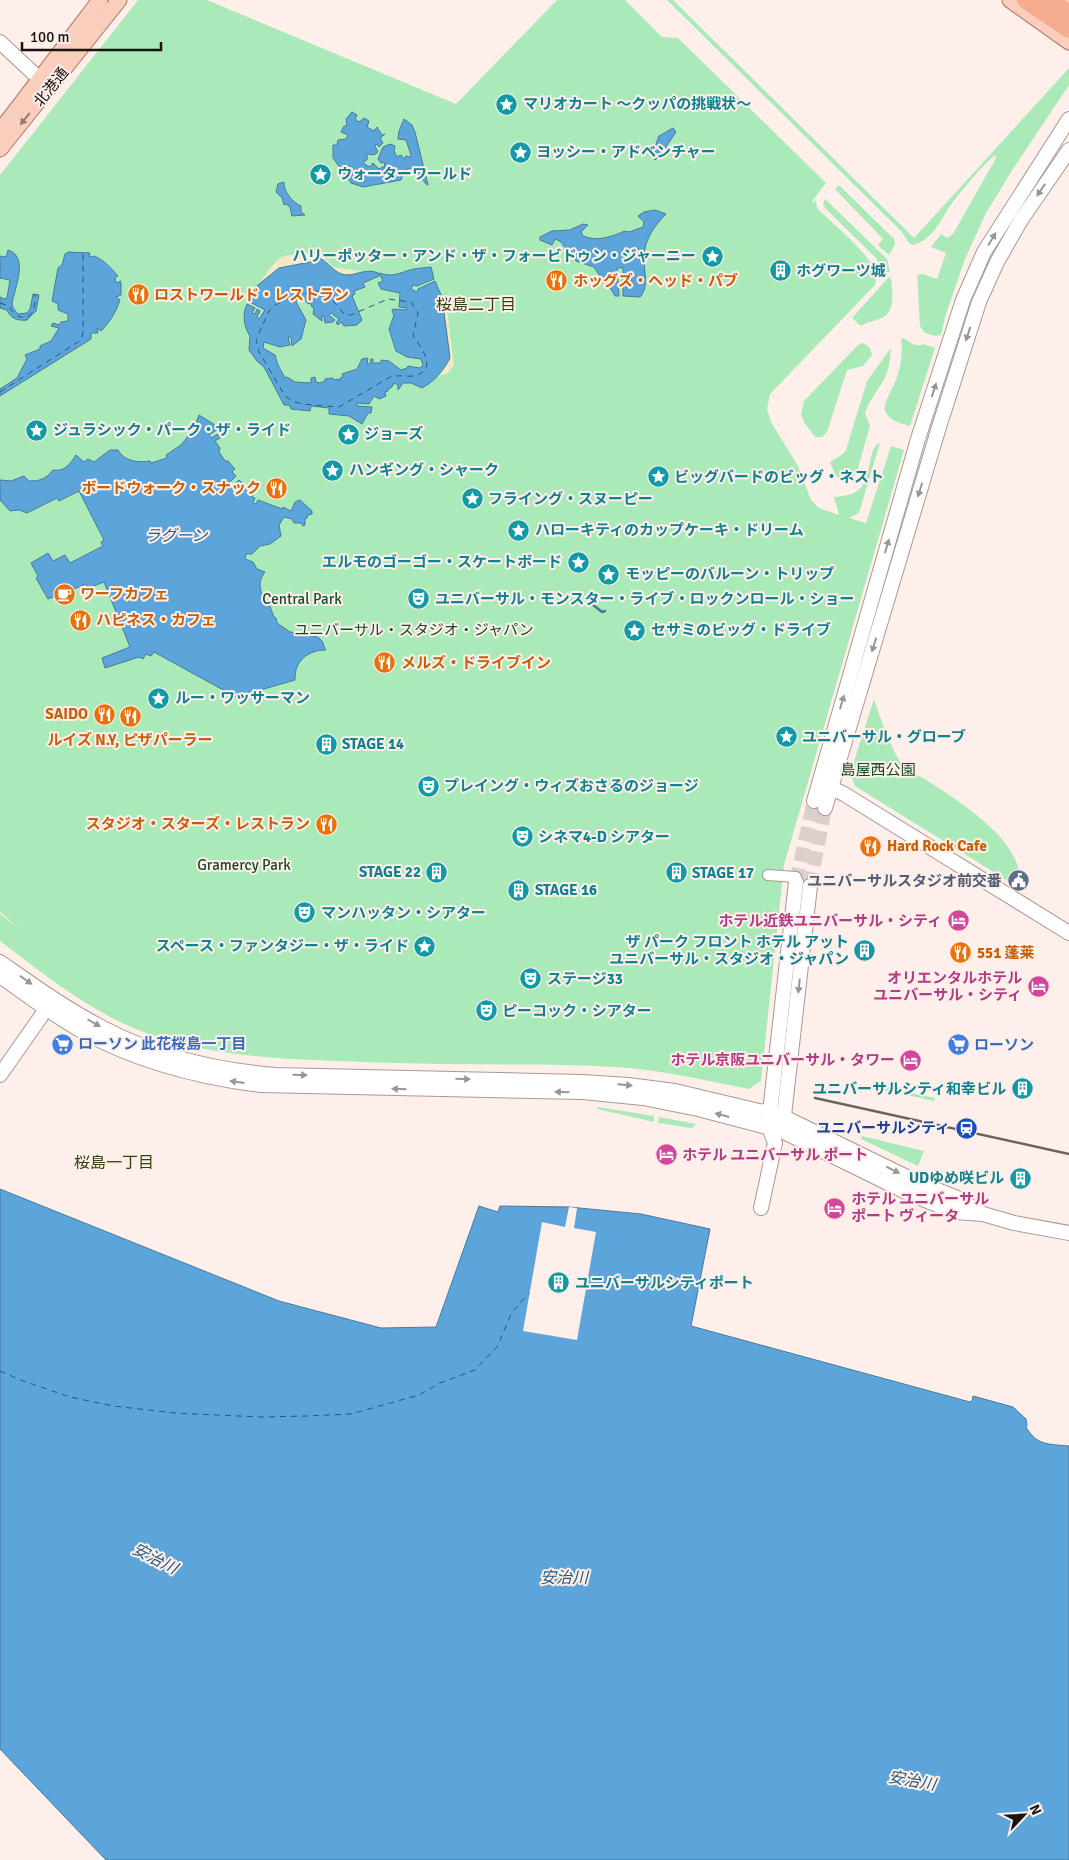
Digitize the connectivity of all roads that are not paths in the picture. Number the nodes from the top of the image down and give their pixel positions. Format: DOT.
graph roads {
  1 [pos="100,0"];
  2 [pos="119,0"];
  3 [pos="1010,0"];
  4 [pos="1026,0"];
  5 [pos="1048,0"];
  6 [pos="1069,14"];
  7 [pos="1069,29"];
  8 [pos="0,42"];
  9 [pos="1069,42"];
  10 [pos="44,84"];
  11 [pos="1069,120"];
  12 [pos="0,130"];
  13 [pos="0,149"];
  14 [pos="1069,150"];
  15 [pos="825,785"];
  16 [pos="819,805"];
  17 [pos="768,875"];
  18 [pos="796,880"];
  19 [pos="810,886"];
  20 [pos="1069,933"];
  21 [pos="0,962"];
  22 [pos="0,976"];
  23 [pos="49,1003"];
  24 [pos="0,1075"];
  25 [pos="770,1112"];
  26 [pos="777,1130"];
  27 [pos="761,1208"];
  28 [pos="1069,1233"];
  1 -- 10 [label="main road, 北港通"];
  2 -- 10 [label="main road, 北港通"];
  3 -- 9 [label="main road"];
  4 -- 7 [label="highway"];
  5 -- 6 [label="highway"];
  8 -- 10 [label="street"];
  10 -- 12 [label="main road, 北港通"];
  10 -- 13 [label="main road, 北港通, one-way"];
  15 -- 11 [label="street, one-way"];
  14 -- 15 [label="street, one-way"];
  15 -- 16 [label="street"];
  15 -- 20 [label="street"];
  17 -- 18 [label="street"];
  18 -- 25 [label="street"];
  19 -- 26 [label="street, one-way"];
  21 -- 23 [label="street, one-way"];
  22 -- 23 [label="street"];
  23 -- 24 [label="street"];
  23 -- 25 [label="street, one-way"];
  26 -- 23 [label="street, one-way"];
  25 -- 26 [label="street"];
  26 -- 27 [label="street"];
  26 -- 28 [label="street"];
}
